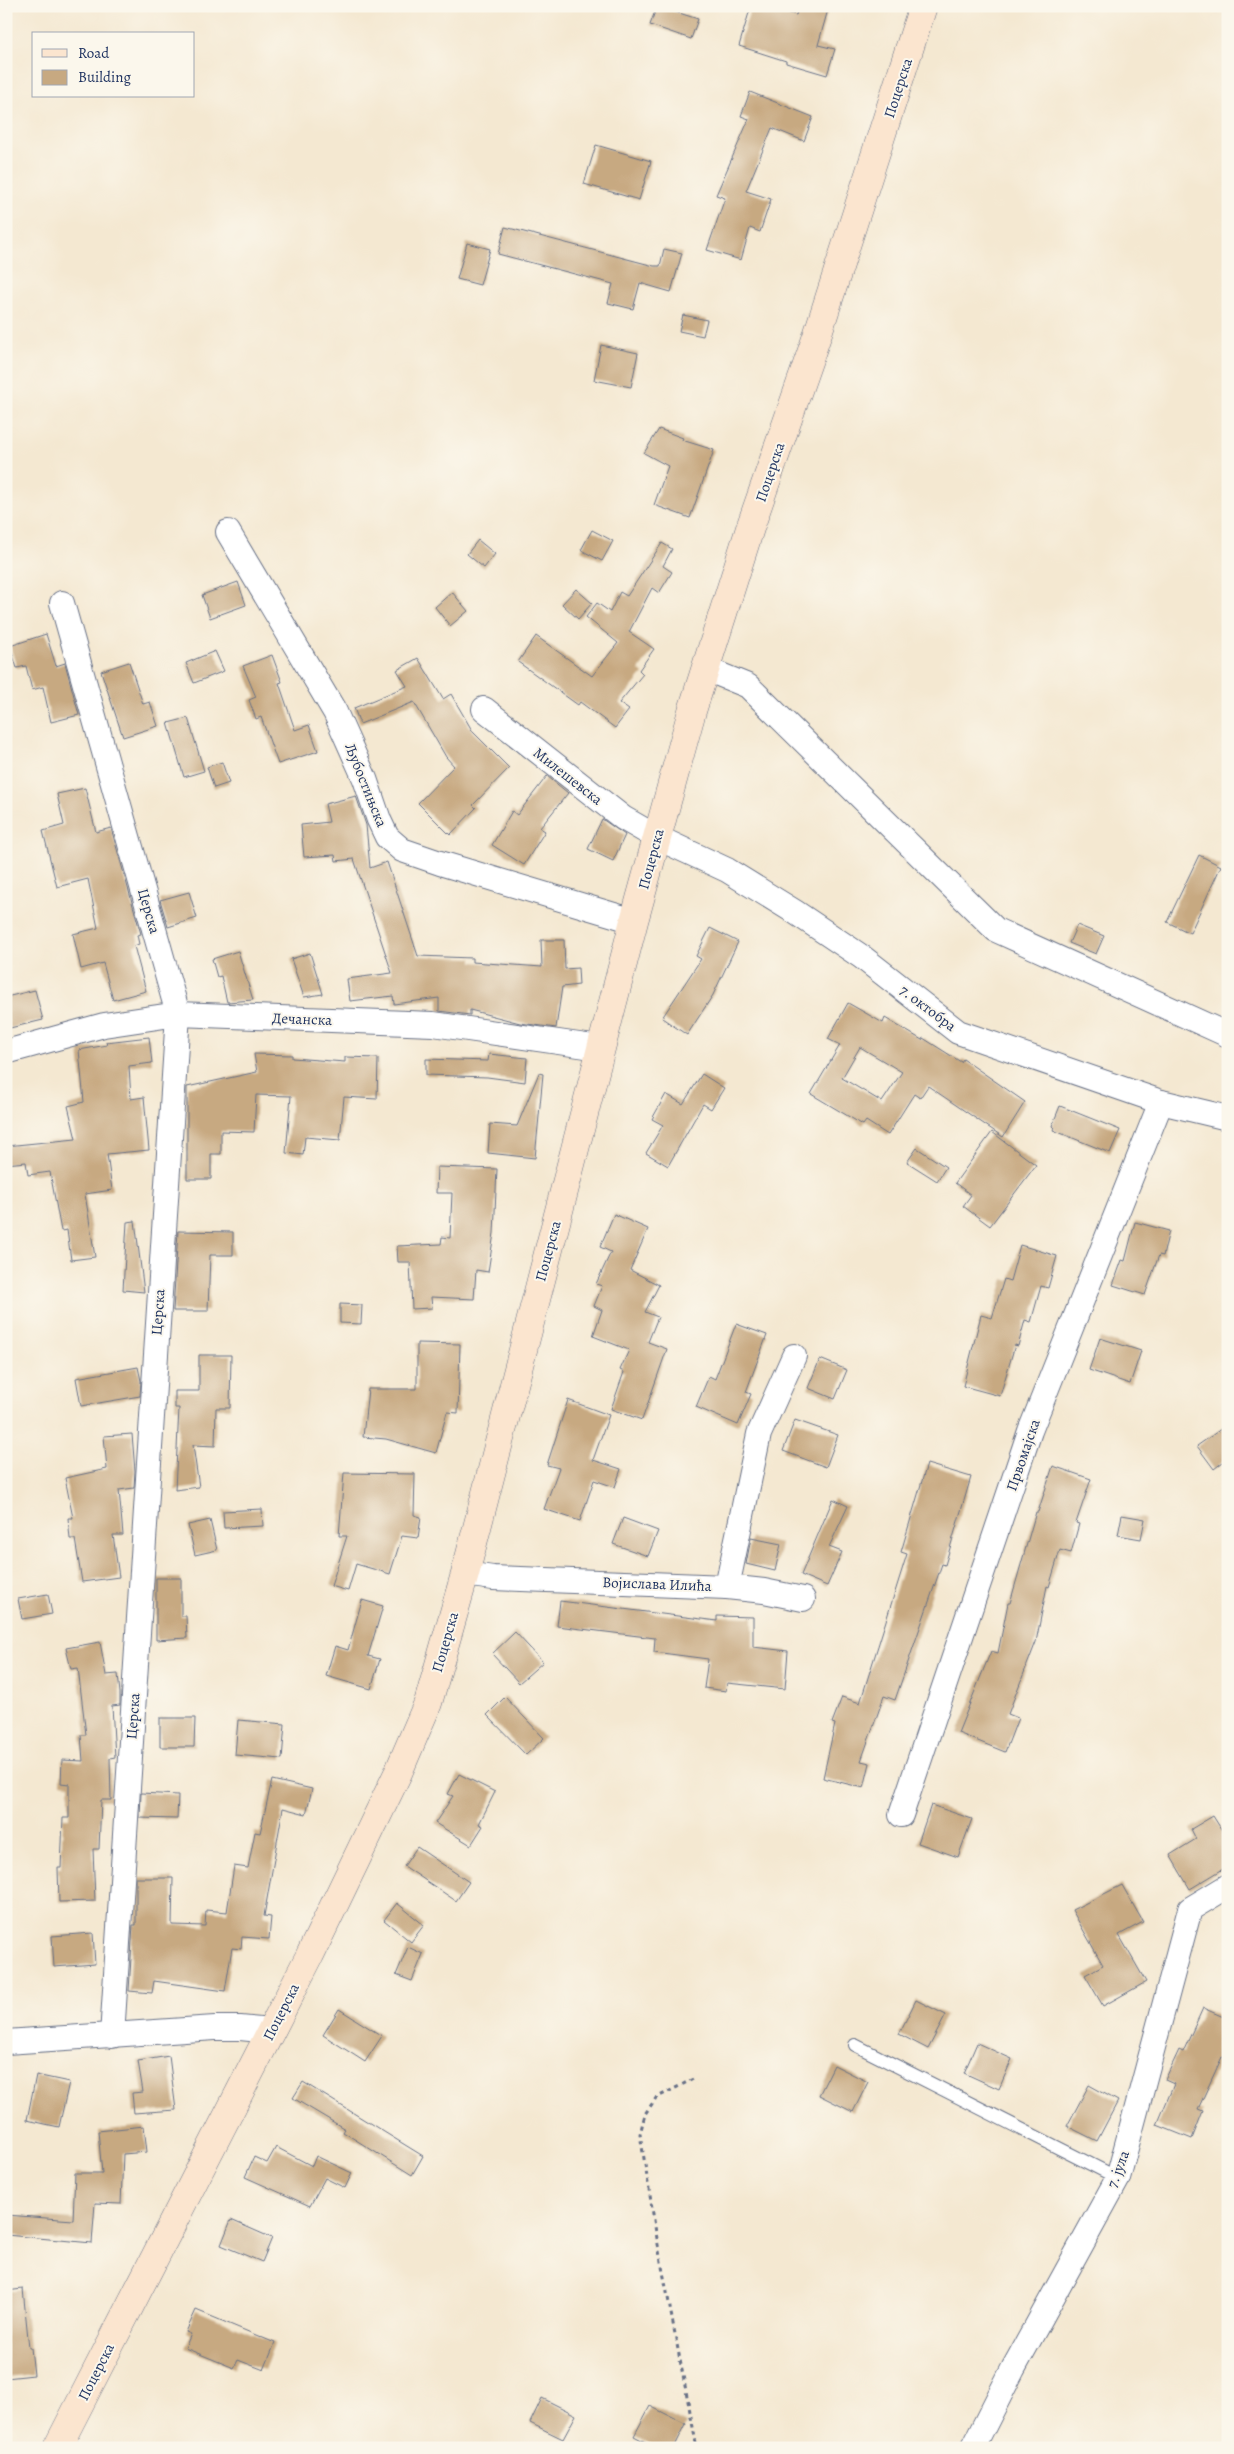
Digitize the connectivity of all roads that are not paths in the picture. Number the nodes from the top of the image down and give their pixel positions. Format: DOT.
graph roads {
  1 [pos="924,6"];
  2 [pos="228,532"];
  3 [pos="62,603"];
  4 [pos="706,669"];
  5 [pos="484,709"];
  6 [pos="656,837"];
  7 [pos="634,921"];
  8 [pos="178,1014"];
  9 [pos="1228,1035"];
  10 [pos="600,1048"];
  11 [pos="6,1052"];
  12 [pos="1161,1102"];
  13 [pos="1228,1118"];
  14 [pos="794,1356"];
  15 [pos="465,1574"];
  16 [pos="727,1587"];
  17 [pos="803,1599"];
  18 [pos="901,1815"];
  19 [pos="1228,1886"];
  20 [pos="271,2031"];
  21 [pos="112,2036"];
  22 [pos="6,2042"];
  23 [pos="855,2044"];
  24 [pos="1118,2178"];
  25 [pos="57,2448"];
  26 [pos="973,2448"];
  1 -- 4 [label="main road, Поцерска"];
  2 -- 7 [label="street, Љубостињска"];
  3 -- 8 [label="street, Церска"];
  4 -- 6 [label="main road, Поцерска"];
  4 -- 9 [label="street"];
  5 -- 6 [label="street, Милешевска"];
  6 -- 7 [label="main road, Поцерска"];
  6 -- 12 [label="street, 7. октобра"];
  7 -- 10 [label="main road, Поцерска"];
  8 -- 10 [label="street, Дечанска"];
  8 -- 11 [label="street, Дечанска"];
  8 -- 21 [label="street, Церска"];
  10 -- 15 [label="main road, Поцерска"];
  12 -- 13 [label="street, 7. октобра"];
  12 -- 18 [label="street, Првомајска"];
  14 -- 16 [label="street, Војислава Илића"];
  15 -- 16 [label="street, Војислава Илића"];
  15 -- 20 [label="main road, Поцерска"];
  16 -- 17 [label="street"];
  19 -- 24 [label="street, 7. јула"];
  20 -- 21 [label="street"];
  20 -- 25 [label="main road, Поцерска"];
  21 -- 22 [label="street"];
  23 -- 24 [label="lane"];
  24 -- 26 [label="street, 7. јула"];
}
